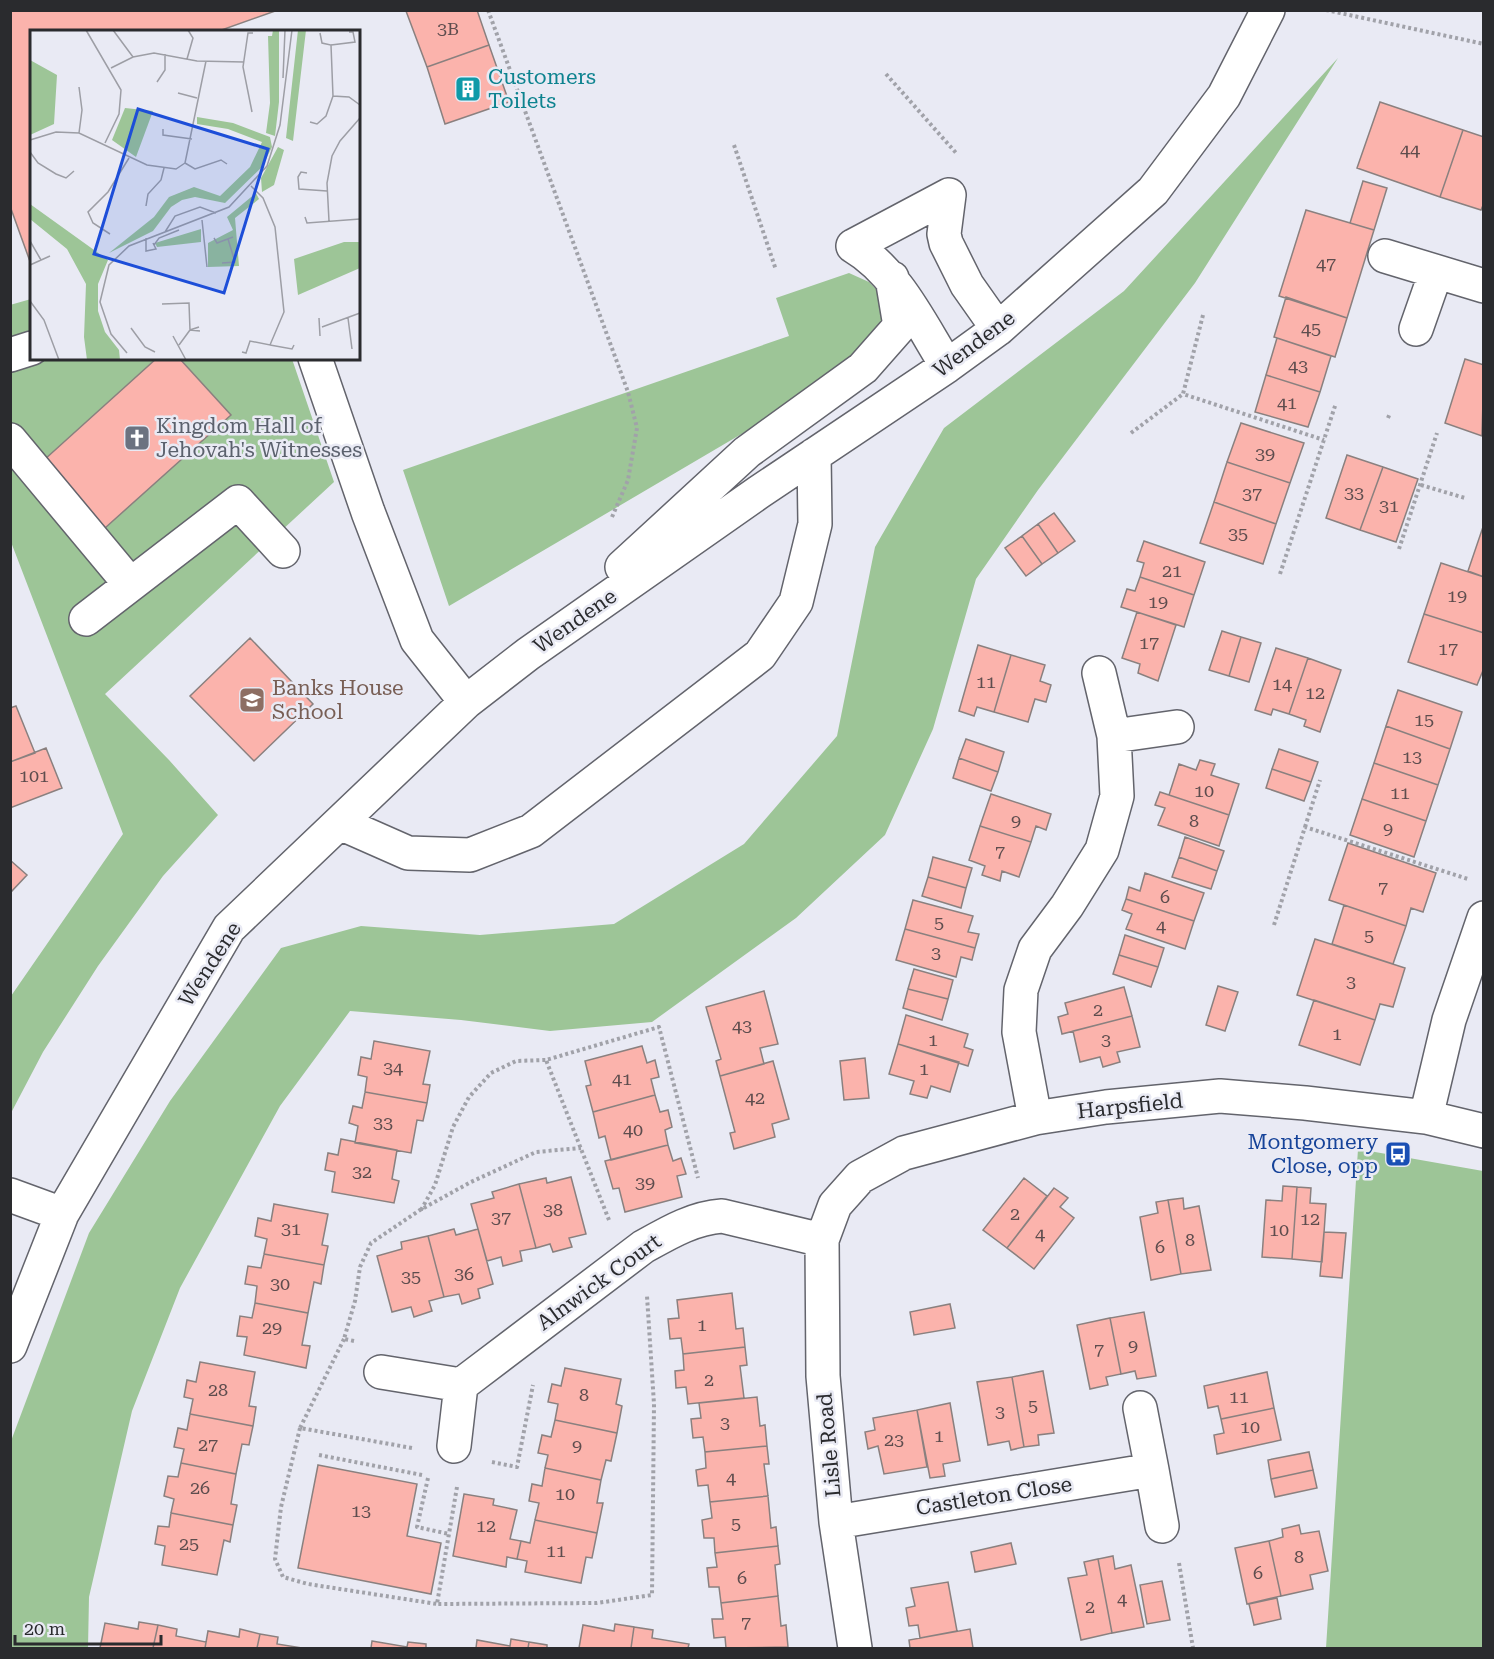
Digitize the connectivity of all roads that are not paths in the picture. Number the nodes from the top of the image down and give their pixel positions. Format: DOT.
graph roads {
  1 [pos="1268,10"];
  2 [pos="1385,256"];
  3 [pos="1436,272"];
  4 [pos="892,278"];
  5 [pos="1484,285"];
  6 [pos="998,329"];
  7 [pos="1416,329"];
  8 [pos="30,349"];
  9 [pos="10,355"];
  10 [pos="316,360"];
  11 [pos="947,366"];
  12 [pos="10,440"];
  13 [pos="814,455"];
  14 [pos="283,551"];
  15 [pos="130,584"];
  16 [pos="86,619"];
  17 [pos="528,654"];
  18 [pos="1099,673"];
  19 [pos="466,702"];
  20 [pos="1177,727"];
  21 [pos="1114,736"];
  22 [pos="340,823"];
  23 [pos="1484,918"];
  24 [pos="1426,1117"];
  25 [pos="1035,1118"];
  26 [pos="1484,1131"];
  27 [pos="10,1195"];
  28 [pos="62,1214"];
  29 [pos="822,1240"];
  30 [pos="10,1346"];
  31 [pos="381,1372"];
  32 [pos="460,1385"];
  33 [pos="1140,1408"];
  34 [pos="458,1451"];
  35 [pos="1152,1470"];
  36 [pos="836,1522"];
  37 [pos="1162,1526"];
  38 [pos="855,1648"];
  1 -- 6 [label="street, Wendene"];
  2 -- 3 [label="street"];
  3 -- 5 [label="street"];
  3 -- 7 [label="street"];
  4 -- 6 [label="street"];
  4 -- 11 [label="street"];
  4 -- 17 [label="street"];
  6 -- 11 [label="street, Wendene"];
  8 -- 9 [label="street"];
  10 -- 19 [label="street"];
  11 -- 13 [label="street, Wendene"];
  12 -- 15 [label="street"];
  13 -- 17 [label="street, Wendene"];
  13 -- 22 [label="street"];
  14 -- 15 [label="street"];
  15 -- 16 [label="street"];
  17 -- 19 [label="street, Wendene"];
  18 -- 21 [label="street"];
  19 -- 22 [label="street, Wendene"];
  20 -- 21 [label="street"];
  21 -- 25 [label="street"];
  22 -- 28 [label="street, Wendene"];
  23 -- 24 [label="street"];
  24 -- 25 [label="street, Harpsfield"];
  24 -- 26 [label="street, Harpsfield"];
  25 -- 29 [label="street, Harpsfield"];
  27 -- 28 [label="street"];
  28 -- 30 [label="street, Wendene"];
  29 -- 32 [label="street, Alnwick Court"];
  29 -- 36 [label="street, Lisle Road"];
  31 -- 32 [label="street"];
  32 -- 34 [label="street"];
  33 -- 35 [label="street"];
  35 -- 36 [label="street, Castleton Close"];
  35 -- 37 [label="street"];
  36 -- 38 [label="street, Lisle Road"];
}
